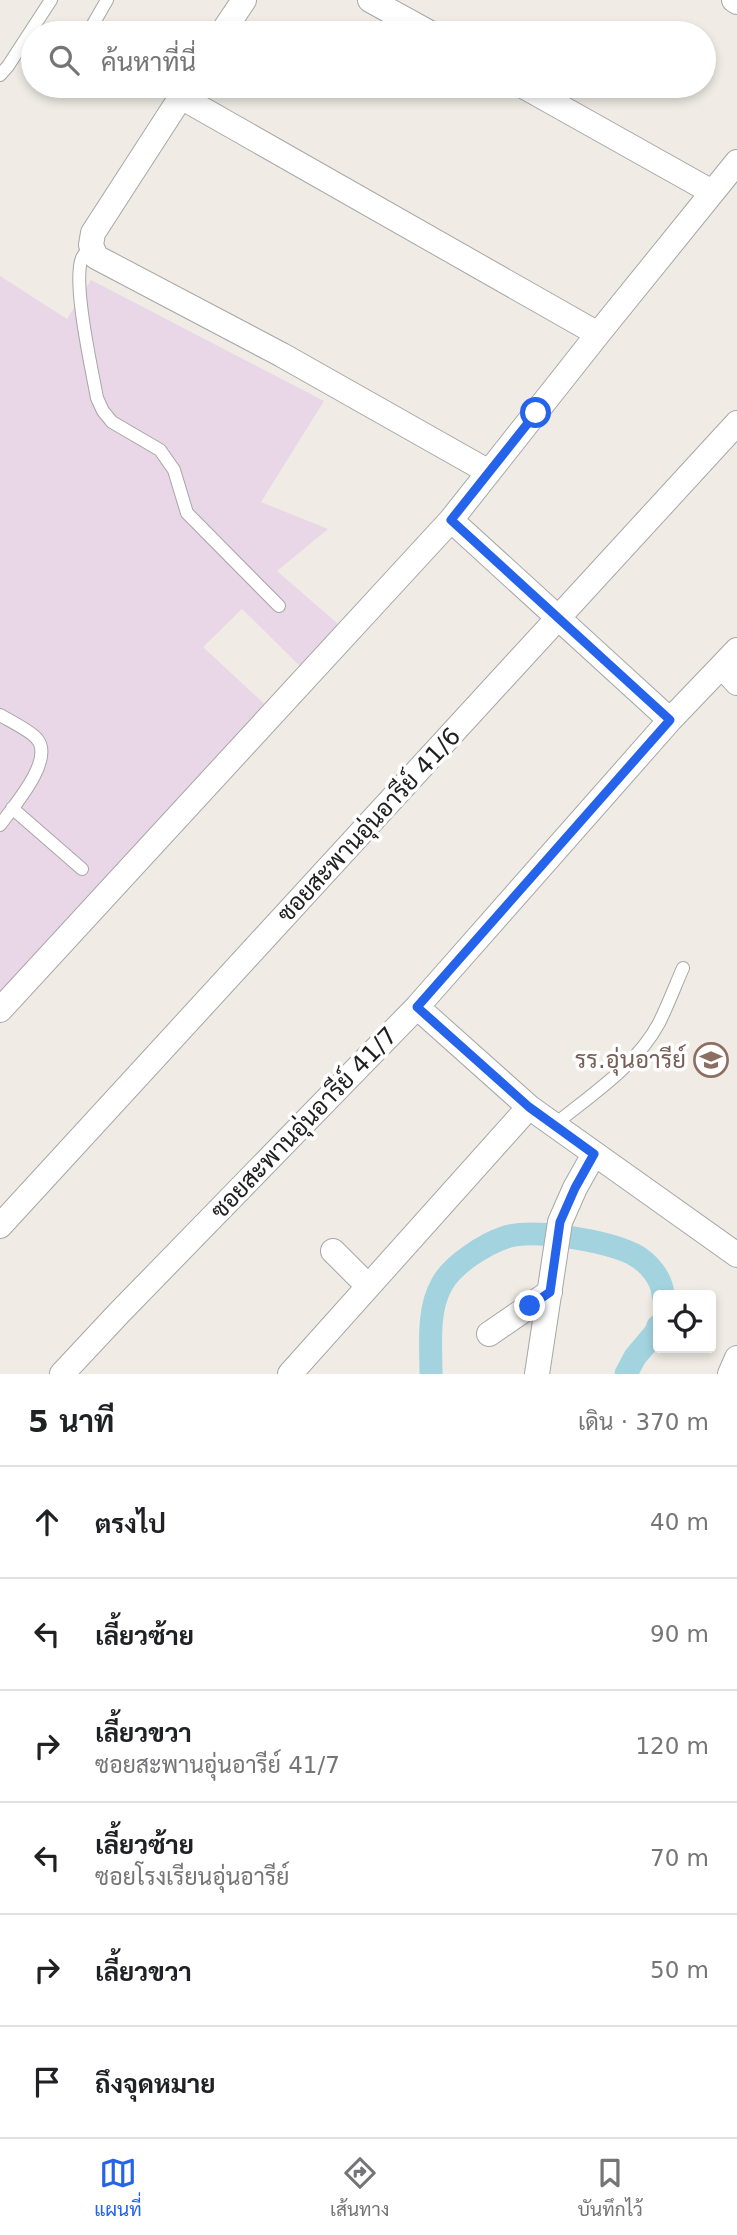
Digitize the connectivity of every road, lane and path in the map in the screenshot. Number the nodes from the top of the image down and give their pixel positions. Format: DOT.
graph roads {
  1 [pos="51,0"];
  2 [pos="107,0"];
  3 [pos="244,0"];
  4 [pos="370,0"];
  5 [pos="37,21"];
  6 [pos="95,21"];
  7 [pos="230,21"];
  8 [pos="408,21"];
  9 [pos="21,46"];
  10 [pos="0,75"];
  11 [pos="180,98"];
  12 [pos="197,98"];
  13 [pos="544,98"];
  14 [pos="737,162"];
  15 [pos="712,192"];
  16 [pos="91,245"];
  17 [pos="598,334"];
  18 [pos="737,423"];
  19 [pos="489,472"];
  20 [pos="451,520"];
  21 [pos="279,606"];
  22 [pos="560,618"];
  23 [pos="732,666"];
  24 [pos="0,715"];
  25 [pos="670,720"];
  26 [pos="12,808"];
  27 [pos="0,825"];
  28 [pos="82,869"];
  29 [pos="683,968"];
  30 [pos="417,1007"];
  31 [pos="0,1010"];
  32 [pos="529,1107"];
  33 [pos="554,1125"];
  34 [pos="594,1154"];
  35 [pos="5,1211"];
  36 [pos="333,1251"];
  37 [pos="737,1255"];
  38 [pos="368,1286"];
  39 [pos="550,1292"];
  40 [pos="489,1334"];
  41 [pos="737,1358"];
  42 [pos="62,1374"];
  43 [pos="290,1374"];
  44 [pos="537,1374"];
  45 [pos="730,1374"];
  1 -- 5 [label="lane"];
  2 -- 6 [label="lane"];
  3 -- 7 [label="street"];
  4 -- 8 [label="street"];
  9 -- 10 [label="lane"];
  11 -- 16 [label="street"];
  12 -- 17 [label="street"];
  13 -- 15 [label="street"];
  14 -- 15 [label="street"];
  15 -- 17 [label="street"];
  16 -- 19 [label="street"];
  16 -- 21 [label="lane"];
  17 -- 19 [label="street"];
  18 -- 22 [label="street, ซอยสะพานอุ่นอารีย์ 41/6"];
  19 -- 20 [label="street"];
  20 -- 22 [label="street"];
  20 -- 31 [label="street"];
  22 -- 25 [label="street"];
  22 -- 35 [label="street, ซอยสะพานอุ่นอารีย์ 41/6"];
  23 -- 25 [label="street, ซอยสะพานอุ่นอารีย์ 41/7"];
  24 -- 26 [label="lane"];
  25 -- 30 [label="street, ซอยสะพานอุ่นอารีย์ 41/7"];
  26 -- 27 [label="lane"];
  26 -- 28 [label="lane"];
  29 -- 33 [label="lane"];
  30 -- 32 [label="street"];
  30 -- 42 [label="street, ซอยสะพานอุ่นอารีย์ 41/7"];
  32 -- 33 [label="street"];
  32 -- 38 [label="street"];
  33 -- 34 [label="street"];
  34 -- 37 [label="street"];
  34 -- 39 [label="street"];
  36 -- 38 [label="street"];
  38 -- 43 [label="street"];
  39 -- 40 [label="street"];
  39 -- 44 [label="street"];
  41 -- 45 [label="street"];
}
